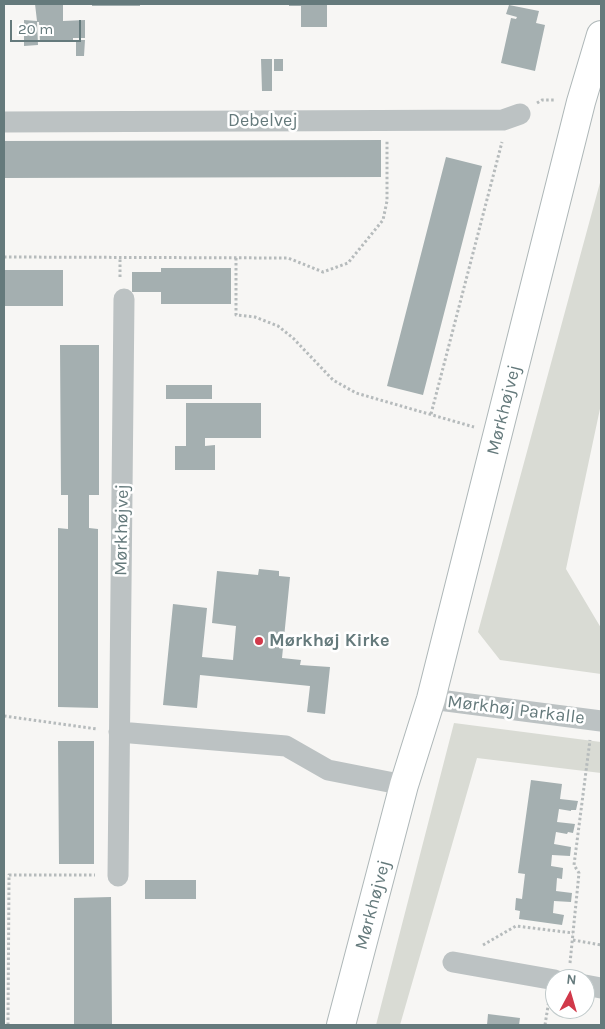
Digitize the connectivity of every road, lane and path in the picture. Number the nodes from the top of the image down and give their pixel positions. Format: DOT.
graph roads {
  1 [pos="601,35"];
  2 [pos="581,102"];
  3 [pos="512,117"];
  4 [pos="386,121"];
  5 [pos="4,122"];
  6 [pos="4,257"];
  7 [pos="236,258"];
  8 [pos="124,299"];
  9 [pos="431,414"];
  10 [pos="499,434"];
  11 [pos="431,699"];
  12 [pos="4,716"];
  13 [pos="597,720"];
  14 [pos="119,732"];
  15 [pos="404,785"];
  16 [pos="118,876"];
  17 [pos="573,933"];
  18 [pos="573,940"];
  19 [pos="601,945"];
  20 [pos="452,962"];
  21 [pos="564,969"];
  22 [pos="545,973"];
  23 [pos="8,1025"];
  24 [pos="341,1025"];
  1 -- 2 [label="street, Mørkhøjvej"];
  2 -- 3 [label="path"];
  2 -- 10 [label="street, Mørkhøjvej"];
  3 -- 4 [label="street, Debelvej"];
  3 -- 9 [label="path"];
  4 -- 5 [label="street, Debelvej"];
  4 -- 7 [label="path"];
  6 -- 7 [label="path"];
  7 -- 9 [label="path"];
  8 -- 14 [label="street, Mørkhøjvej"];
  9 -- 10 [label="path"];
  10 -- 11 [label="street, Mørkhøjvej"];
  11 -- 13 [label="street, Mørkhøj Parkalle"];
  11 -- 15 [label="street, Mørkhøjvej"];
  12 -- 14 [label="path"];
  13 -- 17 [label="path"];
  14 -- 15 [label="street"];
  14 -- 16 [label="street, Mørkhøjvej"];
  15 -- 24 [label="street, Mørkhøjvej"];
  16 -- 23 [label="path"];
  17 -- 18 [label="path"];
  17 -- 20 [label="path"];
  18 -- 19 [label="path"];
  18 -- 21 [label="path"];
  20 -- 22 [label="street"];
}
